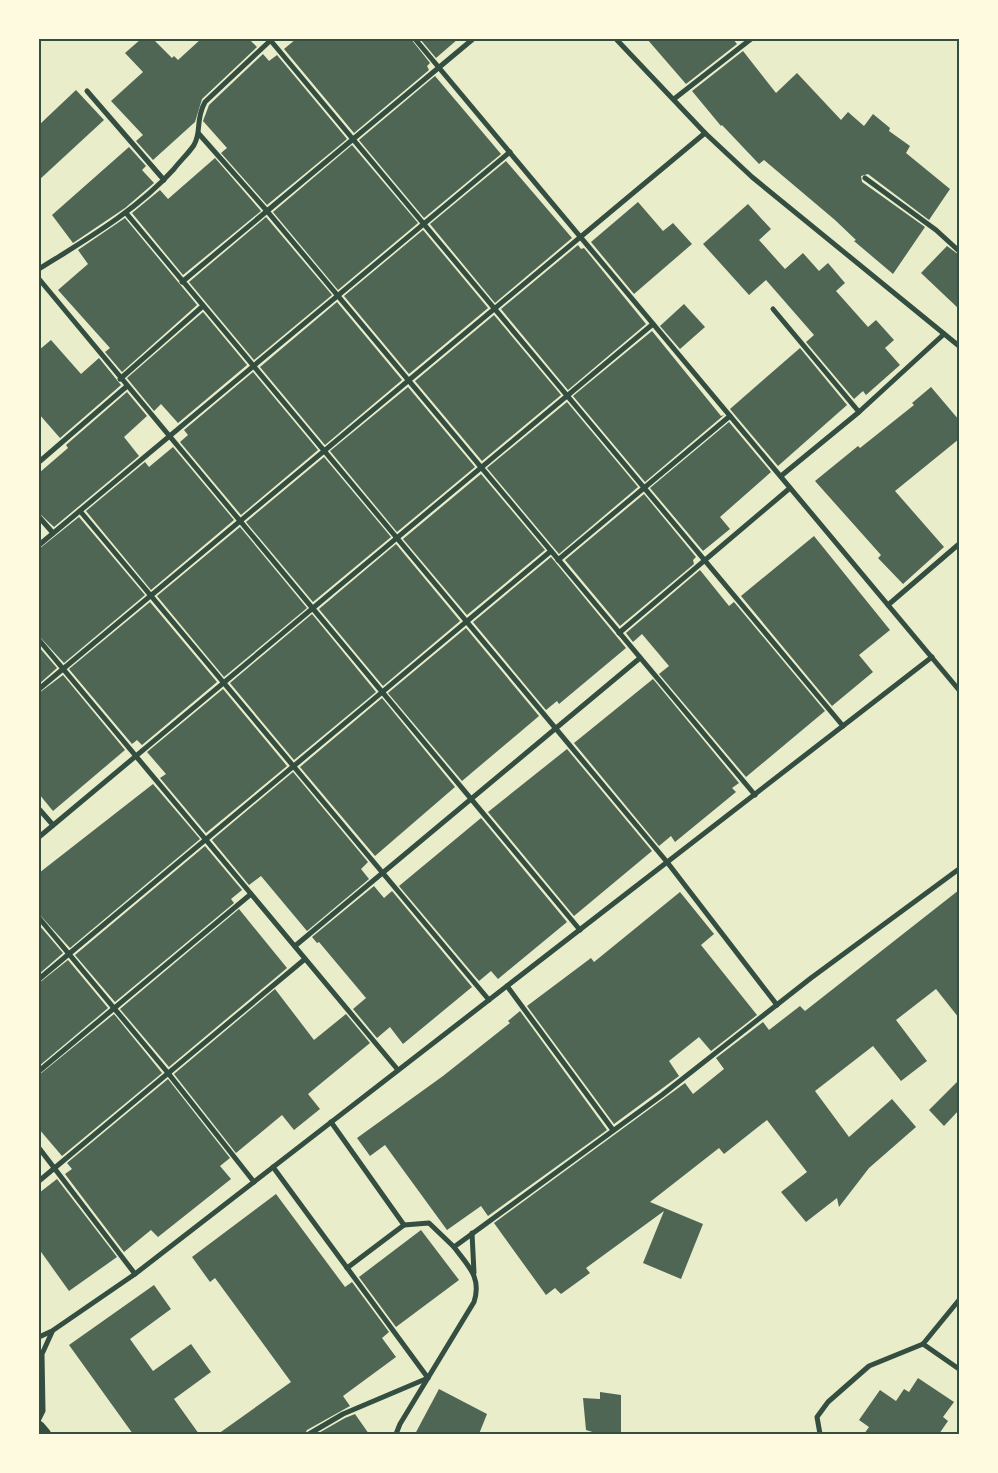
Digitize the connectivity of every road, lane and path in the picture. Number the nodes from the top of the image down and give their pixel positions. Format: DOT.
graph roads {
  1 [pos="415,39"];
  2 [pos="473,39"];
  3 [pos="616,39"];
  4 [pos="750,39"];
  5 [pos="271,40"];
  6 [pos="439,67"];
  7 [pos="87,91"];
  8 [pos="674,100"];
  9 [pos="705,133"];
  10 [pos="199,134"];
  11 [pos="353,139"];
  12 [pos="510,152"];
  13 [pos="865,178"];
  14 [pos="164,180"];
  15 [pos="267,211"];
  16 [pos="126,213"];
  17 [pos="423,224"];
  18 [pos="581,237"];
  19 [pos="959,251"];
  20 [pos="39,269"];
  21 [pos="39,280"];
  22 [pos="182,282"];
  23 [pos="338,296"];
  24 [pos="203,306"];
  25 [pos="494,308"];
  26 [pos="773,309"];
  27 [pos="654,324"];
  28 [pos="944,334"];
  29 [pos="959,346"];
  30 [pos="253,366"];
  31 [pos="120,379"];
  32 [pos="408,380"];
  33 [pos="126,386"];
  34 [pos="567,396"];
  35 [pos="859,412"];
  36 [pos="730,416"];
  37 [pos="168,437"];
  38 [pos="324,451"];
  39 [pos="39,462"];
  40 [pos="481,468"];
  41 [pos="781,476"];
  42 [pos="644,487"];
  43 [pos="790,488"];
  44 [pos="80,511"];
  45 [pos="39,516"];
  46 [pos="239,522"];
  47 [pos="53,533"];
  48 [pos="397,538"];
  49 [pos="959,544"];
  50 [pos="39,545"];
  51 [pos="551,551"];
  52 [pos="558,560"];
  53 [pos="705,560"];
  54 [pos="151,596"];
  55 [pos="888,605"];
  56 [pos="312,609"];
  57 [pos="467,621"];
  58 [pos="620,633"];
  59 [pos="39,640"];
  60 [pos="932,657"];
  61 [pos="640,658"];
  62 [pos="63,669"];
  63 [pos="224,683"];
  64 [pos="39,689"];
  65 [pos="959,690"];
  66 [pos="382,693"];
  67 [pos="843,726"];
  68 [pos="556,728"];
  69 [pos="136,756"];
  70 [pos="294,766"];
  71 [pos="755,795"];
  72 [pos="471,799"];
  73 [pos="39,809"];
  74 [pos="53,825"];
  75 [pos="39,837"];
  76 [pos="206,840"];
  77 [pos="667,862"];
  78 [pos="959,869"];
  79 [pos="382,873"];
  80 [pos="251,894"];
  81 [pos="39,918"];
  82 [pos="580,930"];
  83 [pos="295,946"];
  84 [pos="69,954"];
  85 [pos="305,959"];
  86 [pos="39,979"];
  87 [pos="507,986"];
  88 [pos="489,1000"];
  89 [pos="777,1005"];
  90 [pos="114,1008"];
  91 [pos="39,1070"];
  92 [pos="398,1070"];
  93 [pos="168,1073"];
  94 [pos="331,1122"];
  95 [pos="614,1130"];
  96 [pos="39,1148"];
  97 [pos="273,1167"];
  98 [pos="55,1168"];
  99 [pos="39,1181"];
  100 [pos="254,1182"];
  101 [pos="404,1225"];
  102 [pos="472,1233"];
  103 [pos="454,1247"];
  104 [pos="347,1268"];
  105 [pos="135,1274"];
  106 [pos="474,1274"];
  107 [pos="959,1300"];
  108 [pos="52,1331"];
  109 [pos="39,1337"];
  110 [pos="923,1344"];
  111 [pos="959,1369"];
  112 [pos="428,1378"];
  113 [pos="39,1419"];
  114 [pos="39,1427"];
  115 [pos="45,1434"];
  116 [pos="309,1434"];
  117 [pos="396,1434"];
  118 [pos="820,1434"];
  1 -- 6 [label="street"];
  2 -- 6 [label="street"];
  3 -- 8 [label="street"];
  4 -- 8 [label="street"];
  5 -- 10 [label="street"];
  5 -- 11 [label="street"];
  6 -- 11 [label="street"];
  6 -- 12 [label="street"];
  7 -- 14 [label="street"];
  8 -- 9 [label="street"];
  9 -- 18 [label="street"];
  9 -- 28 [label="street"];
  10 -- 14 [label="street"];
  10 -- 15 [label="street"];
  11 -- 15 [label="street"];
  11 -- 17 [label="street"];
  12 -- 17 [label="street"];
  12 -- 18 [label="street"];
  13 -- 19 [label="street"];
  14 -- 16 [label="street"];
  15 -- 22 [label="street"];
  15 -- 23 [label="street"];
  16 -- 20 [label="street"];
  16 -- 22 [label="street"];
  17 -- 23 [label="street"];
  17 -- 25 [label="street"];
  18 -- 25 [label="street"];
  18 -- 27 [label="street"];
  21 -- 31 [label="street"];
  22 -- 24 [label="street"];
  23 -- 30 [label="street"];
  23 -- 32 [label="street"];
  24 -- 30 [label="street"];
  24 -- 31 [label="street"];
  25 -- 32 [label="street"];
  25 -- 34 [label="street"];
  26 -- 35 [label="street"];
  27 -- 34 [label="street"];
  27 -- 36 [label="street"];
  28 -- 29 [label="street"];
  28 -- 35 [label="street"];
  30 -- 37 [label="street"];
  30 -- 38 [label="street"];
  31 -- 33 [label="street"];
  32 -- 38 [label="street"];
  32 -- 40 [label="street"];
  33 -- 37 [label="street"];
  33 -- 39 [label="street"];
  34 -- 40 [label="street"];
  34 -- 42 [label="street"];
  35 -- 41 [label="street"];
  36 -- 41 [label="street"];
  36 -- 42 [label="street"];
  37 -- 44 [label="street"];
  37 -- 46 [label="street"];
  38 -- 46 [label="street"];
  38 -- 48 [label="street"];
  40 -- 48 [label="street"];
  40 -- 51 [label="street"];
  41 -- 43 [label="street"];
  42 -- 52 [label="street"];
  42 -- 53 [label="street"];
  43 -- 53 [label="street"];
  43 -- 55 [label="street"];
  44 -- 47 [label="street"];
  44 -- 54 [label="street"];
  45 -- 47 [label="street"];
  46 -- 54 [label="street"];
  46 -- 56 [label="street"];
  47 -- 50 [label="street"];
  48 -- 56 [label="street"];
  48 -- 57 [label="street"];
  49 -- 55 [label="street"];
  51 -- 52 [label="street"];
  51 -- 57 [label="street"];
  52 -- 58 [label="street"];
  53 -- 58 [label="street"];
  53 -- 67 [label="street"];
  54 -- 62 [label="street"];
  54 -- 63 [label="street"];
  55 -- 60 [label="street"];
  56 -- 63 [label="street"];
  56 -- 66 [label="street"];
  57 -- 66 [label="street"];
  57 -- 68 [label="street"];
  58 -- 61 [label="street"];
  59 -- 62 [label="street"];
  60 -- 65 [label="street"];
  60 -- 67 [label="street"];
  61 -- 68 [label="street"];
  61 -- 71 [label="street"];
  62 -- 64 [label="street"];
  62 -- 69 [label="street"];
  63 -- 69 [label="street"];
  63 -- 70 [label="street"];
  66 -- 70 [label="street"];
  66 -- 72 [label="street"];
  67 -- 71 [label="street"];
  68 -- 72 [label="street"];
  68 -- 77 [label="street"];
  69 -- 74 [label="street"];
  69 -- 76 [label="street"];
  70 -- 76 [label="street"];
  70 -- 79 [label="street"];
  71 -- 77 [label="street"];
  72 -- 79 [label="street"];
  72 -- 82 [label="street"];
  73 -- 74 [label="street"];
  74 -- 75 [label="street"];
  76 -- 80 [label="street"];
  76 -- 84 [label="street"];
  77 -- 82 [label="street"];
  77 -- 89 [label="street"];
  78 -- 89 [label="street"];
  79 -- 83 [label="street"];
  79 -- 88 [label="street"];
  80 -- 83 [label="street"];
  80 -- 90 [label="street"];
  81 -- 84 [label="street"];
  82 -- 87 [label="street"];
  83 -- 85 [label="street"];
  84 -- 86 [label="street"];
  84 -- 90 [label="street"];
  85 -- 92 [label="street"];
  85 -- 93 [label="street"];
  87 -- 88 [label="street"];
  87 -- 95 [label="street"];
  88 -- 92 [label="street"];
  89 -- 95 [label="street"];
  90 -- 91 [label="street"];
  90 -- 93 [label="street"];
  92 -- 94 [label="street"];
  93 -- 98 [label="street"];
  93 -- 100 [label="street"];
  94 -- 97 [label="street"];
  94 -- 101 [label="street"];
  95 -- 102 [label="street"];
  96 -- 98 [label="street"];
  97 -- 100 [label="street"];
  97 -- 104 [label="street"];
  98 -- 99 [label="street"];
  98 -- 105 [label="street"];
  100 -- 105 [label="street"];
  101 -- 103 [label="street"];
  101 -- 104 [label="street"];
  102 -- 103 [label="street"];
  102 -- 106 [label="street"];
  103 -- 106 [label="street"];
  104 -- 112 [label="street"];
  105 -- 108 [label="street"];
  106 -- 112 [label="street"];
  107 -- 110 [label="street"];
  108 -- 109 [label="street"];
  108 -- 113 [label="street"];
  110 -- 111 [label="street"];
  110 -- 118 [label="street"];
  112 -- 116 [label="street"];
  112 -- 117 [label="street"];
  114 -- 115 [label="main road"];
}
